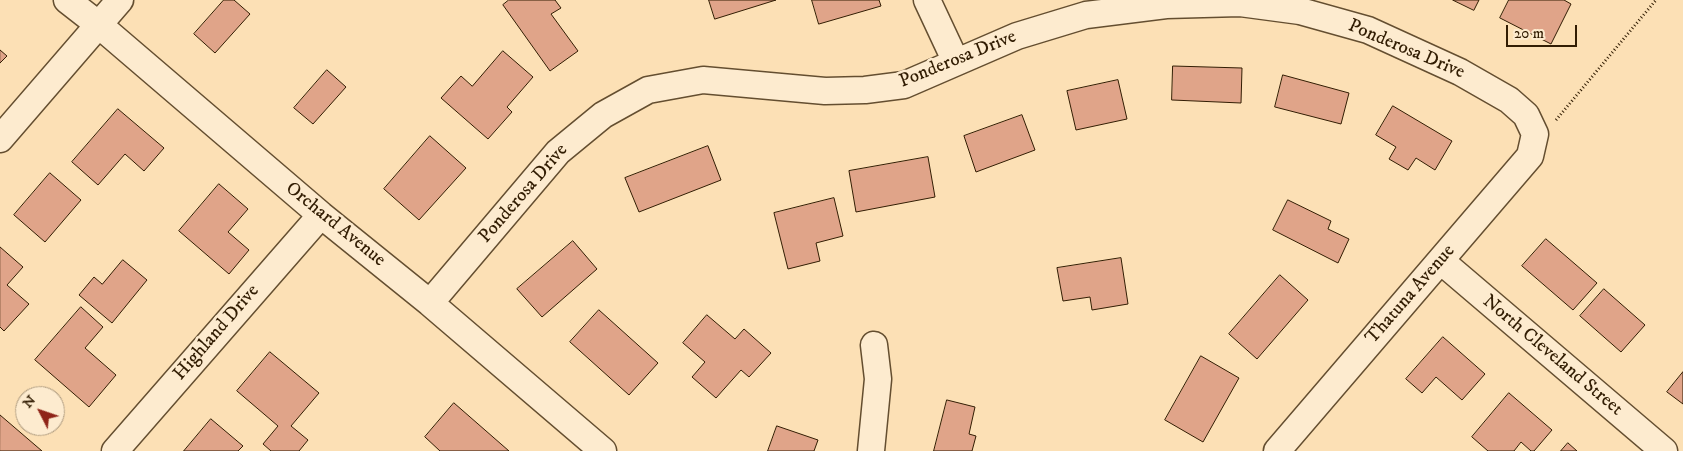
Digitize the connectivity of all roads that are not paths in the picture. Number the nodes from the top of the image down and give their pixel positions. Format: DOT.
graph roads {
  1 [pos="67,0"];
  2 [pos="120,0"];
  3 [pos="927,0"];
  4 [pos="1240,2"];
  5 [pos="99,25"];
  6 [pos="956,62"];
  7 [pos="1535,134"];
  8 [pos="0,139"];
  9 [pos="321,215"];
  10 [pos="1441,261"];
  11 [pos="430,302"];
  12 [pos="874,344"];
  13 [pos="115,451"];
  14 [pos="603,451"];
  15 [pos="871,451"];
  16 [pos="1277,451"];
  17 [pos="1664,451"];
  1 -- 5 [label="street, Orchard Avenue"];
  2 -- 5 [label="street"];
  3 -- 6 [label="street"];
  4 -- 6 [label="street, Ponderosa Drive"];
  4 -- 7 [label="street, Ponderosa Drive"];
  5 -- 8 [label="street"];
  5 -- 9 [label="street, Orchard Avenue"];
  6 -- 11 [label="street, Ponderosa Drive"];
  7 -- 10 [label="street, Thatuna Avenue"];
  9 -- 11 [label="street, Orchard Avenue"];
  9 -- 13 [label="street, Highland Drive"];
  10 -- 16 [label="street, Thatuna Avenue"];
  10 -- 17 [label="street, North Cleveland Street"];
  11 -- 14 [label="street, Orchard Avenue"];
  12 -- 15 [label="street"];
}
